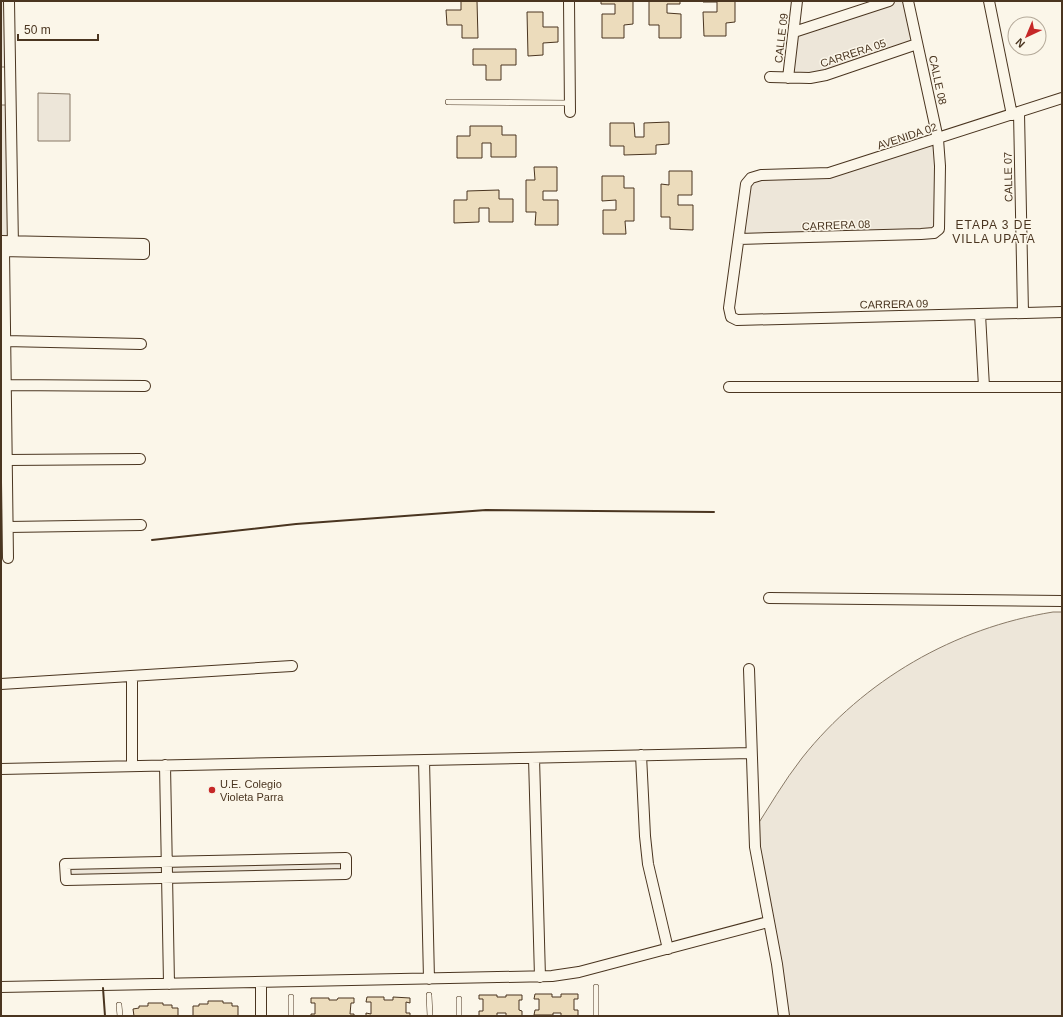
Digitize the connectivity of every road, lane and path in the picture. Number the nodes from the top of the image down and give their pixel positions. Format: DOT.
graph roads {
  1 [pos="9,1"];
  2 [pos="570,1"];
  3 [pos="798,1"];
  4 [pos="889,1"];
  5 [pos="908,1"];
  6 [pos="990,1"];
  7 [pos="794,32"];
  8 [pos="918,44"];
  9 [pos="770,77"];
  10 [pos="788,78"];
  11 [pos="1062,98"];
  12 [pos="448,102"];
  13 [pos="570,107"];
  14 [pos="1016,114"];
  15 [pos="938,139"];
  16 [pos="934,233"];
  17 [pos="739,239"];
  18 [pos="6,247"];
  19 [pos="1062,312"];
  20 [pos="1024,313"];
  21 [pos="980,314"];
  22 [pos="5,341"];
  23 [pos="141,344"];
  24 [pos="6,385"];
  25 [pos="145,386"];
  26 [pos="729,387"];
  27 [pos="984,387"];
  28 [pos="1062,387"];
  29 [pos="140,459"];
  30 [pos="7,460"];
  31 [pos="141,525"];
  32 [pos="8,527"];
  33 [pos="8,558"];
  34 [pos="770,598"];
  35 [pos="1062,601"];
  36 [pos="292,666"];
  37 [pos="749,669"];
  38 [pos="132,676"];
  39 [pos="1,684"];
  40 [pos="751,753"];
  41 [pos="641,755"];
  42 [pos="534,758"];
  43 [pos="424,760"];
  44 [pos="165,765"];
  45 [pos="132,766"];
  46 [pos="1,769"];
  47 [pos="167,862"];
  48 [pos="167,878"];
  49 [pos="768,922"];
  50 [pos="668,948"];
  51 [pos="540,977"];
  52 [pos="429,980"];
  53 [pos="261,982"];
  54 [pos="169,984"];
  55 [pos="1,987"];
  56 [pos="596,987"];
  57 [pos="429,995"];
  58 [pos="291,997"];
  59 [pos="459,999"];
  60 [pos="119,1005"];
  61 [pos="120,1016"];
  62 [pos="261,1016"];
  63 [pos="291,1016"];
  64 [pos="430,1016"];
  65 [pos="459,1016"];
  66 [pos="596,1016"];
  67 [pos="784,1016"];
  1 -- 18 [label="street"];
  2 -- 13 [label="street"];
  3 -- 7 [label="street, CALLE 09"];
  4 -- 7 [label="street"];
  5 -- 8 [label="street, CALLE 08"];
  6 -- 14 [label="street, CALLE 07"];
  7 -- 10 [label="street, CALLE 09"];
  8 -- 10 [label="street, CARRERA 05"];
  8 -- 15 [label="street, CALLE 08"];
  9 -- 10 [label="street, CARRERA 05"];
  11 -- 14 [label="street, AVENIDA 02"];
  12 -- 13 [label="lane"];
  14 -- 15 [label="street, AVENIDA 02"];
  14 -- 20 [label="street, CALLE 07"];
  15 -- 16 [label="street, CALLE 08"];
  15 -- 17 [label="street, AVENIDA 02"];
  16 -- 17 [label="street, CARRERA 08"];
  17 -- 21 [label="street, CARRERA 09"];
  18 -- 18 [label="street"];
  18 -- 22 [label="street"];
  19 -- 20 [label="street, CARRERA 09"];
  20 -- 21 [label="street, CARRERA 09"];
  21 -- 27 [label="street"];
  22 -- 23 [label="street"];
  22 -- 24 [label="street"];
  24 -- 25 [label="street"];
  24 -- 30 [label="street"];
  26 -- 27 [label="street"];
  27 -- 28 [label="street"];
  29 -- 30 [label="street"];
  30 -- 32 [label="street"];
  31 -- 32 [label="street"];
  32 -- 33 [label="street"];
  34 -- 35 [label="street"];
  36 -- 38 [label="street"];
  37 -- 40 [label="street"];
  38 -- 39 [label="street"];
  38 -- 45 [label="street"];
  40 -- 41 [label="street"];
  40 -- 49 [label="street"];
  41 -- 42 [label="street"];
  41 -- 50 [label="street"];
  42 -- 43 [label="street"];
  42 -- 51 [label="street"];
  43 -- 44 [label="street"];
  43 -- 52 [label="street"];
  44 -- 45 [label="street"];
  44 -- 47 [label="street"];
  45 -- 46 [label="street"];
  47 -- 48 [label="street"];
  47 -- 48 [label="street"];
  47 -- 48 [label="street"];
  48 -- 54 [label="street"];
  49 -- 50 [label="street"];
  49 -- 67 [label="street"];
  50 -- 51 [label="street"];
  51 -- 52 [label="street"];
  52 -- 53 [label="street"];
  53 -- 54 [label="street"];
  53 -- 62 [label="street"];
  54 -- 55 [label="street"];
  56 -- 66 [label="lane"];
  57 -- 64 [label="lane"];
  58 -- 63 [label="lane"];
  59 -- 65 [label="lane"];
  60 -- 61 [label="lane"];
}
